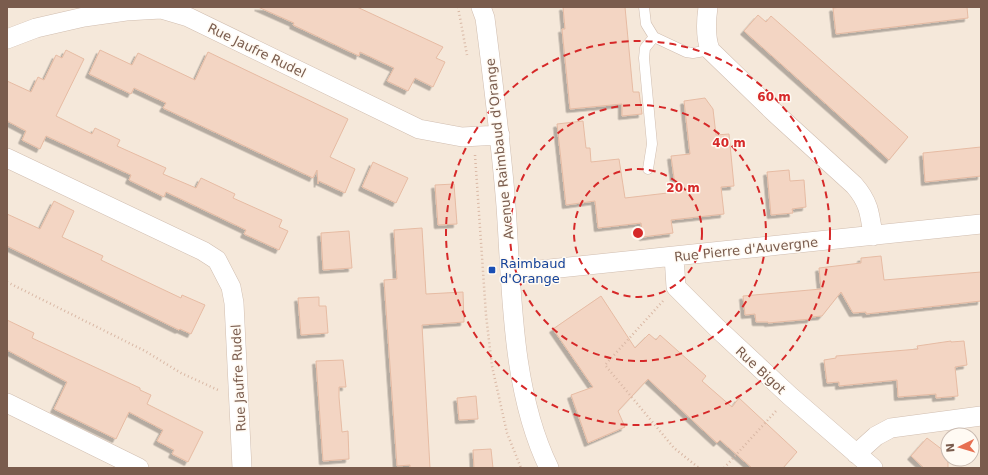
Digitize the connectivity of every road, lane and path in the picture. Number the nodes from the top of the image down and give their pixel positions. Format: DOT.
graph roads {
  1 [pos="458,7"];
  2 [pos="644,7"];
  3 [pos="708,7"];
  4 [pos="484,11"];
  5 [pos="654,37"];
  6 [pos="7,39"];
  7 [pos="710,50"];
  8 [pos="468,60"];
  9 [pos="500,135"];
  10 [pos="476,137"];
  11 [pos="7,158"];
  12 [pos="648,169"];
  13 [pos="981,224"];
  14 [pos="873,236"];
  15 [pos="674,256"];
  16 [pos="511,273"];
  17 [pos="7,282"];
  18 [pos="676,287"];
  19 [pos="238,392"];
  20 [pos="790,396"];
  21 [pos="7,403"];
  22 [pos="981,416"];
  23 [pos="856,454"];
  24 [pos="139,468"];
  25 [pos="242,468"];
  26 [pos="521,468"];
  27 [pos="549,468"];
  28 [pos="699,468"];
  29 [pos="724,468"];
  30 [pos="873,468"];
  1 -- 8 [label="path"];
  2 -- 5 [label="lane"];
  3 -- 7 [label="street"];
  4 -- 9 [label="street, Avenue Raimbaud d'Orange"];
  5 -- 7 [label="lane"];
  5 -- 12 [label="lane"];
  6 -- 10 [label="street, Rue Jaufre Rudel"];
  7 -- 14 [label="street"];
  9 -- 10 [label="street, Rue Jaufre Rudel"];
  9 -- 16 [label="street, Avenue Raimbaud d'Orange"];
  10 -- 26 [label="path"];
  11 -- 19 [label="street, Rue Jaufre Rudel"];
  13 -- 14 [label="street, Rue Pierre d'Auvergne"];
  14 -- 15 [label="street, Rue Pierre d'Auvergne"];
  15 -- 16 [label="street, Rue Pierre d'Auvergne"];
  15 -- 18 [label="street"];
  16 -- 27 [label="street, Avenue Raimbaud d'Orange"];
  17 -- 19 [label="path"];
  18 -- 20 [label="street, Rue Bigot"];
  18 -- 28 [label="path"];
  19 -- 25 [label="street, Rue Jaufre Rudel"];
  20 -- 23 [label="street, Rue Bigot"];
  20 -- 29 [label="path"];
  21 -- 24 [label="street"];
  22 -- 23 [label="street"];
  23 -- 30 [label="street, Rue Bigot"];
}
